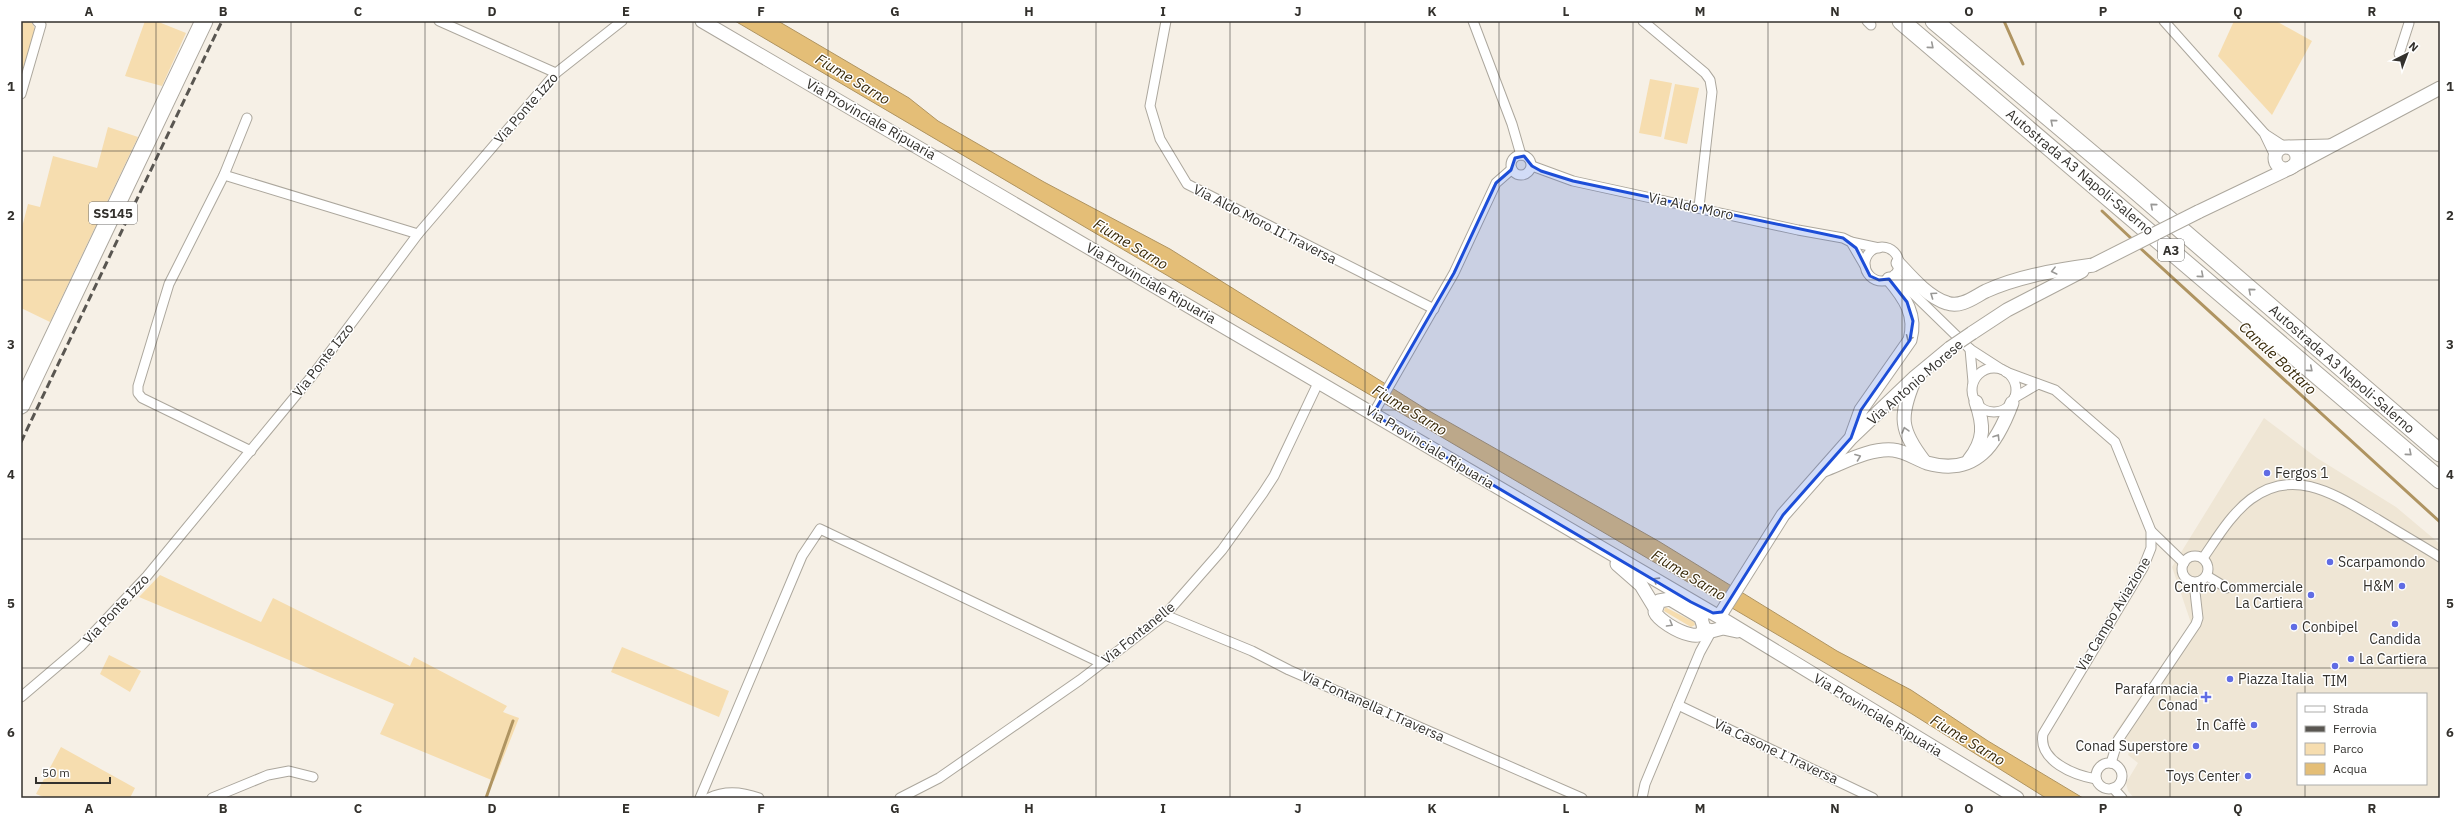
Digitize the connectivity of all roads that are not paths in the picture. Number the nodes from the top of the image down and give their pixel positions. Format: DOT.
graph roads {
  1 [pos="37,21"];
  2 [pos="204,21"];
  3 [pos="439,21"];
  4 [pos="622,21"];
  5 [pos="702,21"];
  6 [pos="1166,21"];
  7 [pos="1473,21"];
  8 [pos="1643,21"];
  9 [pos="1901,21"];
  10 [pos="1934,21"];
  11 [pos="2164,21"];
  12 [pos="2407,22"];
  13 [pos="2399,54"];
  14 [pos="556,73"];
  15 [pos="2440,88"];
  16 [pos="21,94"];
  17 [pos="247,118"];
  18 [pos="2329,146"];
  19 [pos="2281,152"];
  20 [pos="1521,155"];
  21 [pos="1532,166"];
  22 [pos="2292,167"];
  23 [pos="1512,169"];
  24 [pos="224,175"];
  25 [pos="2257,182"];
  26 [pos="1699,207"];
  27 [pos="418,234"];
  28 [pos="1851,242"];
  29 [pos="1879,248"];
  30 [pos="1898,262"];
  31 [pos="2093,265"];
  32 [pos="1865,266"];
  33 [pos="1891,277"];
  34 [pos="1434,309"];
  35 [pos="1970,349"];
  36 [pos="2004,371"];
  37 [pos="1915,377"];
  38 [pos="1319,381"];
  39 [pos="2038,384"];
  40 [pos="1973,385"];
  41 [pos="2013,400"];
  42 [pos="1976,402"];
  43 [pos="21,405"];
  44 [pos="1375,411"];
  45 [pos="1852,438"];
  46 [pos="250,451"];
  47 [pos="2440,453"];
  48 [pos="1968,461"];
  49 [pos="1925,462"];
  50 [pos="1822,471"];
  51 [pos="2440,480"];
  52 [pos="2151,531"];
  53 [pos="1597,547"];
  54 [pos="2440,557"];
  55 [pos="2203,558"];
  56 [pos="2184,562"];
  57 [pos="2207,576"];
  58 [pos="2194,583"];
  59 [pos="2227,588"];
  60 [pos="1670,599"];
  61 [pos="1690,601"];
  62 [pos="1655,608"];
  63 [pos="1165,614"];
  64 [pos="1708,623"];
  65 [pos="1739,631"];
  66 [pos="1700,652"];
  67 [pos="1101,663"];
  68 [pos="21,697"];
  69 [pos="1678,705"];
  70 [pos="2111,763"];
  71 [pos="313,776"];
  72 [pos="2096,778"];
  73 [pos="2113,788"];
  74 [pos="2009,796"];
  75 [pos="212,798"];
  76 [pos="700,798"];
  77 [pos="709,798"];
  78 [pos="759,798"];
  79 [pos="900,798"];
  80 [pos="1582,798"];
  81 [pos="1642,798"];
  82 [pos="1873,798"];
  83 [pos="2122,798"];
  1 -- 16 [label="street"];
  2 -- 43 [label="highway, SS145"];
  3 -- 14 [label="street"];
  4 -- 14 [label="street, Via Ponte Izzo"];
  5 -- 38 [label="street, Via Provinciale Ripuaria"];
  6 -- 34 [label="street, Via Aldo Moro II Traversa"];
  7 -- 20 [label="street"];
  8 -- 26 [label="street"];
  9 -- 51 [label="highway, Autostrada A3 Napoli-Salerno / A3, one-way"];
  47 -- 10 [label="highway, Autostrada A3 Napoli-Salerno / A3, one-way"];
  11 -- 19 [label="street"];
  12 -- 13 [label="street"];
  14 -- 27 [label="street, Via Ponte Izzo"];
  15 -- 18 [label="street, Via Antonio Morese"];
  17 -- 24 [label="street"];
  18 -- 19 [label="street, Via Antonio Morese"];
  18 -- 22 [label="street, Via Antonio Morese"];
  19 -- 22 [label="street"];
  19 -- 22 [label="street"];
  19 -- 25 [label="street, Via Antonio Morese"];
  20 -- 21 [label="street"];
  20 -- 23 [label="street"];
  21 -- 23 [label="street"];
  21 -- 26 [label="street, Via Aldo Moro"];
  22 -- 25 [label="street, Via Antonio Morese"];
  23 -- 34 [label="street"];
  24 -- 27 [label="street"];
  24 -- 46 [label="street"];
  25 -- 31 [label="street, Via Antonio Morese, bridge"];
  26 -- 28 [label="street, Via Aldo Moro"];
  27 -- 46 [label="street, Via Ponte Izzo"];
  28 -- 29 [label="street, Via Aldo Moro"];
  28 -- 32 [label="street"];
  29 -- 30 [label="street"];
  29 -- 32 [label="street"];
  31 -- 30 [label="street, one-way"];
  30 -- 33 [label="street"];
  31 -- 37 [label="street, Via Antonio Morese, bridge"];
  32 -- 33 [label="street"];
  33 -- 35 [label="street, Via Campo Aviazione"];
  33 -- 45 [label="street, one-way"];
  34 -- 44 [label="street"];
  35 -- 36 [label="street, Via Campo Aviazione"];
  35 -- 40 [label="street"];
  36 -- 39 [label="street, Via Campo Aviazione"];
  36 -- 40 [label="street"];
  36 -- 41 [label="street"];
  37 -- 45 [label="street, Via Antonio Morese"];
  49 -- 37 [label="street, one-way"];
  38 -- 44 [label="street, Via Provinciale Ripuaria"];
  38 -- 63 [label="street, Via Fontanelle"];
  39 -- 41 [label="street"];
  39 -- 52 [label="street, Via Campo Aviazione"];
  40 -- 42 [label="street"];
  41 -- 42 [label="street"];
  48 -- 41 [label="street, one-way"];
  42 -- 48 [label="street"];
  44 -- 53 [label="street, Via Provinciale Ripuaria"];
  45 -- 50 [label="street, Via Antonio Morese"];
  46 -- 68 [label="street, Via Ponte Izzo"];
  48 -- 49 [label="street"];
  50 -- 49 [label="street, one-way"];
  50 -- 64 [label="street, Via Antonio Morese"];
  52 -- 56 [label="street"];
  52 -- 72 [label="street, Via Campo Aviazione"];
  61 -- 53 [label="street, Via Provinciale Ripuaria, one-way"];
  53 -- 62 [label="street, Via Provinciale Ripuaria"];
  54 -- 55 [label="street"];
  55 -- 56 [label="street"];
  55 -- 57 [label="street"];
  56 -- 58 [label="street"];
  57 -- 58 [label="street"];
  57 -- 59 [label="street"];
  58 -- 70 [label="street"];
  60 -- 61 [label="street"];
  60 -- 62 [label="street"];
  60 -- 64 [label="street, Via Provinciale Ripuaria"];
  61 -- 64 [label="street, Via Provinciale Ripuaria"];
  62 -- 64 [label="street, Via Provinciale Ripuaria, one-way"];
  63 -- 67 [label="street, Via Fontanelle"];
  63 -- 80 [label="street, Via Fontanella I Traversa"];
  64 -- 65 [label="street, Via Provinciale Ripuaria"];
  64 -- 65 [label="street, Via Provinciale Ripuaria"];
  64 -- 66 [label="street"];
  64 -- 66 [label="street"];
  65 -- 74 [label="street, Via Provinciale Ripuaria"];
  66 -- 69 [label="street"];
  67 -- 76 [label="street"];
  67 -- 79 [label="street, Via Fontanelle"];
  69 -- 81 [label="street"];
  69 -- 82 [label="street, Via Casone I Traversa"];
  70 -- 72 [label="street"];
  70 -- 73 [label="street"];
  71 -- 75 [label="street"];
  72 -- 73 [label="street"];
  73 -- 83 [label="street"];
  77 -- 78 [label="street"];
}
